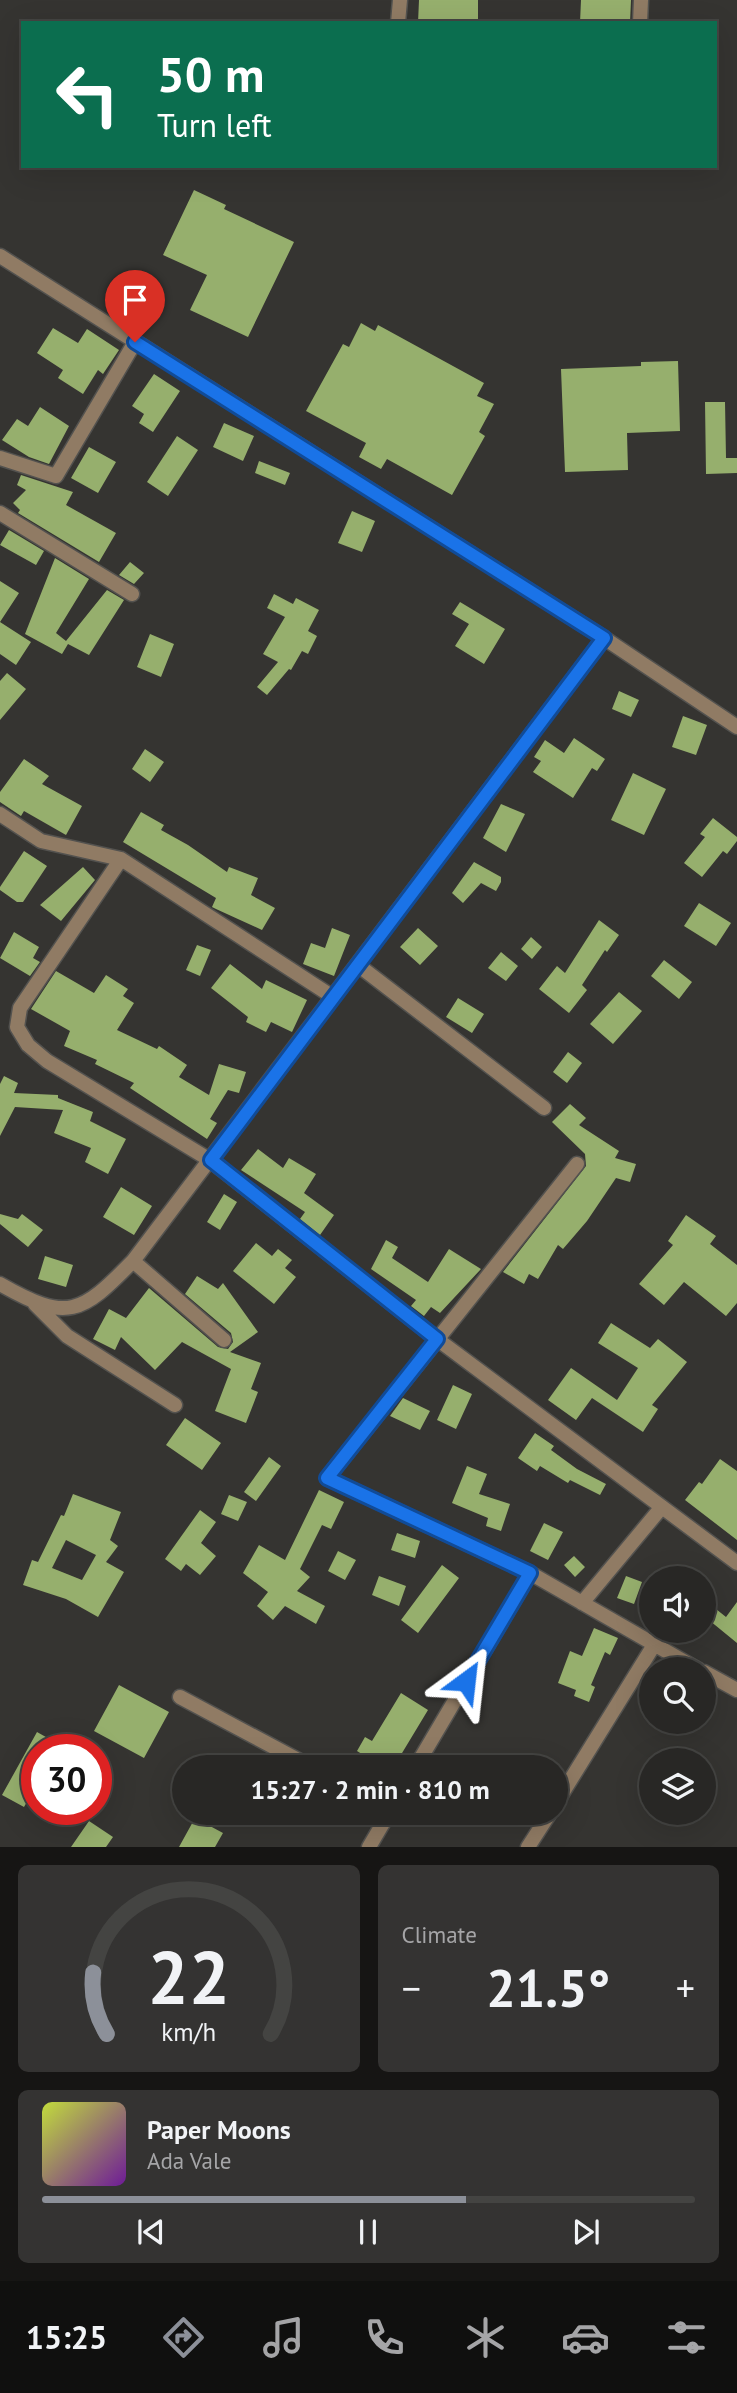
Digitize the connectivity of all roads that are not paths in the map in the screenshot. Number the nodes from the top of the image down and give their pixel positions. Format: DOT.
graph roads {
  1 [pos="400,0"];
  2 [pos="641,0"];
  3 [pos="398,21"];
  4 [pos="640,21"];
  5 [pos="1,260"];
  6 [pos="135,342"];
  7 [pos="0,458"];
  8 [pos="0,513"];
  9 [pos="132,594"];
  10 [pos="604,638"];
  11 [pos="737,727"];
  12 [pos="0,814"];
  13 [pos="121,859"];
  14 [pos="358,965"];
  15 [pos="333,997"];
  16 [pos="544,1108"];
  17 [pos="211,1160"];
  18 [pos="577,1164"];
  19 [pos="133,1261"];
  20 [pos="0,1284"];
  21 [pos="35,1304"];
  22 [pos="437,1339"];
  23 [pos="224,1340"];
  24 [pos="176,1405"];
  25 [pos="661,1508"];
  26 [pos="737,1563"];
  27 [pos="530,1573"];
  28 [pos="582,1602"];
  29 [pos="654,1645"];
  30 [pos="676,1657"];
  31 [pos="716,1679"];
  32 [pos="737,1690"];
  33 [pos="180,1697"];
  34 [pos="289,1755"];
  35 [pos="423,1755"];
  36 [pos="568,1784"];
  37 [pos="382,1825"];
  38 [pos="542,1825"];
  39 [pos="369,1847"];
  40 [pos="528,1847"];
  1 -- 3 [label="street"];
  2 -- 4 [label="street"];
  5 -- 6 [label="street"];
  6 -- 7 [label="street"];
  6 -- 10 [label="street"];
  8 -- 9 [label="street"];
  10 -- 11 [label="street"];
  10 -- 14 [label="street"];
  12 -- 13 [label="street"];
  13 -- 15 [label="street"];
  13 -- 17 [label="street"];
  14 -- 15 [label="street"];
  14 -- 16 [label="street"];
  15 -- 17 [label="street"];
  17 -- 19 [label="street"];
  17 -- 22 [label="street"];
  18 -- 22 [label="street"];
  19 -- 21 [label="street"];
  19 -- 23 [label="street"];
  20 -- 21 [label="street"];
  21 -- 24 [label="street"];
  22 -- 25 [label="street"];
  22 -- 27 [label="street"];
  25 -- 26 [label="street"];
  25 -- 28 [label="street"];
  27 -- 28 [label="street"];
  27 -- 35 [label="street"];
  28 -- 29 [label="street"];
  29 -- 30 [label="street"];
  29 -- 36 [label="street"];
  31 -- 32 [label="street"];
  33 -- 34 [label="street"];
  37 -- 39 [label="street"];
  38 -- 40 [label="street"];
}
